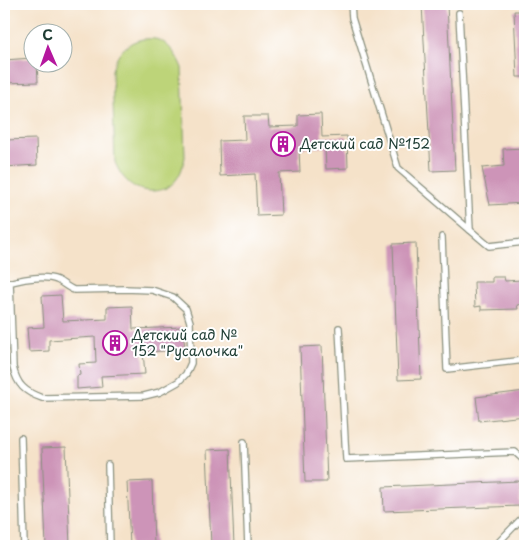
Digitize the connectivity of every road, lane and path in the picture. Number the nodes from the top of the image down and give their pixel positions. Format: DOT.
graph roads {
  1 [pos="351,4"];
  2 [pos="459,13"];
  3 [pos="470,230"];
  4 [pos="442,237"];
  5 [pos="525,242"];
  6 [pos="7,283"];
  7 [pos="339,328"];
  8 [pos="525,360"];
  9 [pos="21,438"];
  10 [pos="244,442"];
  11 [pos="525,461"];
  12 [pos="108,466"];
  13 [pos="525,515"];
  14 [pos="24,546"];
  15 [pos="110,546"];
  16 [pos="248,546"];
  17 [pos="495,546"];
  1 -- 3 [label="lane"];
  2 -- 3 [label="lane"];
  3 -- 5 [label="lane"];
  4 -- 8 [label="lane"];
  6 -- 6 [label="lane"];
  7 -- 11 [label="lane"];
  9 -- 14 [label="lane"];
  10 -- 16 [label="lane"];
  12 -- 15 [label="lane"];
  13 -- 17 [label="lane"];
}
